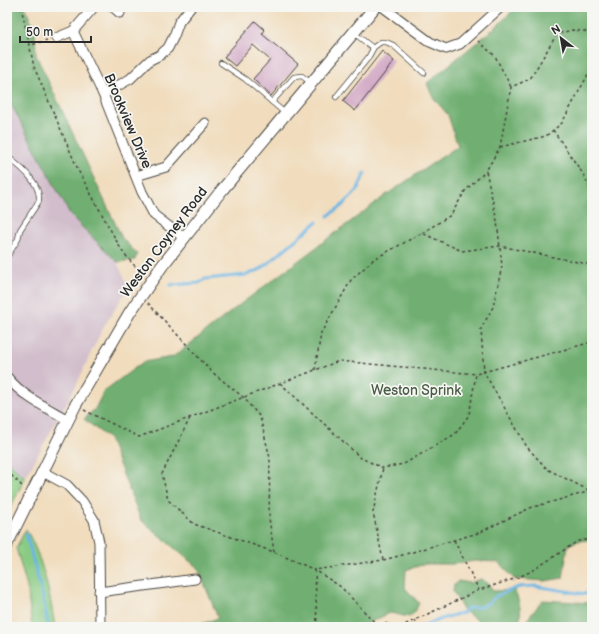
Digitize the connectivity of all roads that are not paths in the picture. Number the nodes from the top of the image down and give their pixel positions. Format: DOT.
graph roads {
  1 [pos="94,7"];
  2 [pos="191,7"];
  3 [pos="376,7"];
  4 [pos="383,7"];
  5 [pos="501,7"];
  6 [pos="73,31"];
  7 [pos="354,33"];
  8 [pos="56,38"];
  9 [pos="372,48"];
  10 [pos="221,63"];
  11 [pos="424,73"];
  12 [pos="311,83"];
  13 [pos="103,94"];
  14 [pos="336,97"];
  15 [pos="272,102"];
  16 [pos="286,114"];
  17 [pos="205,123"];
  18 [pos="7,156"];
  19 [pos="136,176"];
  20 [pos="184,238"];
  21 [pos="7,257"];
  22 [pos="7,377"];
  23 [pos="68,420"];
  24 [pos="43,472"];
  25 [pos="9,540"];
  26 [pos="195,579"];
  27 [pos="99,592"];
  28 [pos="100,627"];
  1 -- 6 [label="street"];
  2 -- 13 [label="street"];
  3 -- 7 [label="street, Weston Coyney Road"];
  4 -- 5 [label="street"];
  6 -- 8 [label="street"];
  6 -- 13 [label="street, Brookview Drive"];
  7 -- 9 [label="lane"];
  7 -- 12 [label="street, Weston Coyney Road"];
  9 -- 11 [label="lane"];
  9 -- 14 [label="lane"];
  10 -- 15 [label="lane"];
  12 -- 15 [label="lane"];
  12 -- 16 [label="street, Weston Coyney Road"];
  13 -- 19 [label="street, Brookview Drive"];
  15 -- 16 [label="lane"];
  16 -- 20 [label="street, Weston Coyney Road"];
  17 -- 19 [label="street"];
  18 -- 21 [label="lane"];
  19 -- 20 [label="street, Brookview Drive"];
  20 -- 23 [label="street, Weston Coyney Road"];
  22 -- 23 [label="street"];
  23 -- 24 [label="street, Weston Coyney Road"];
  24 -- 25 [label="street, Weston Coyney Road"];
  24 -- 27 [label="street"];
  26 -- 27 [label="street"];
  27 -- 28 [label="street"];
}
